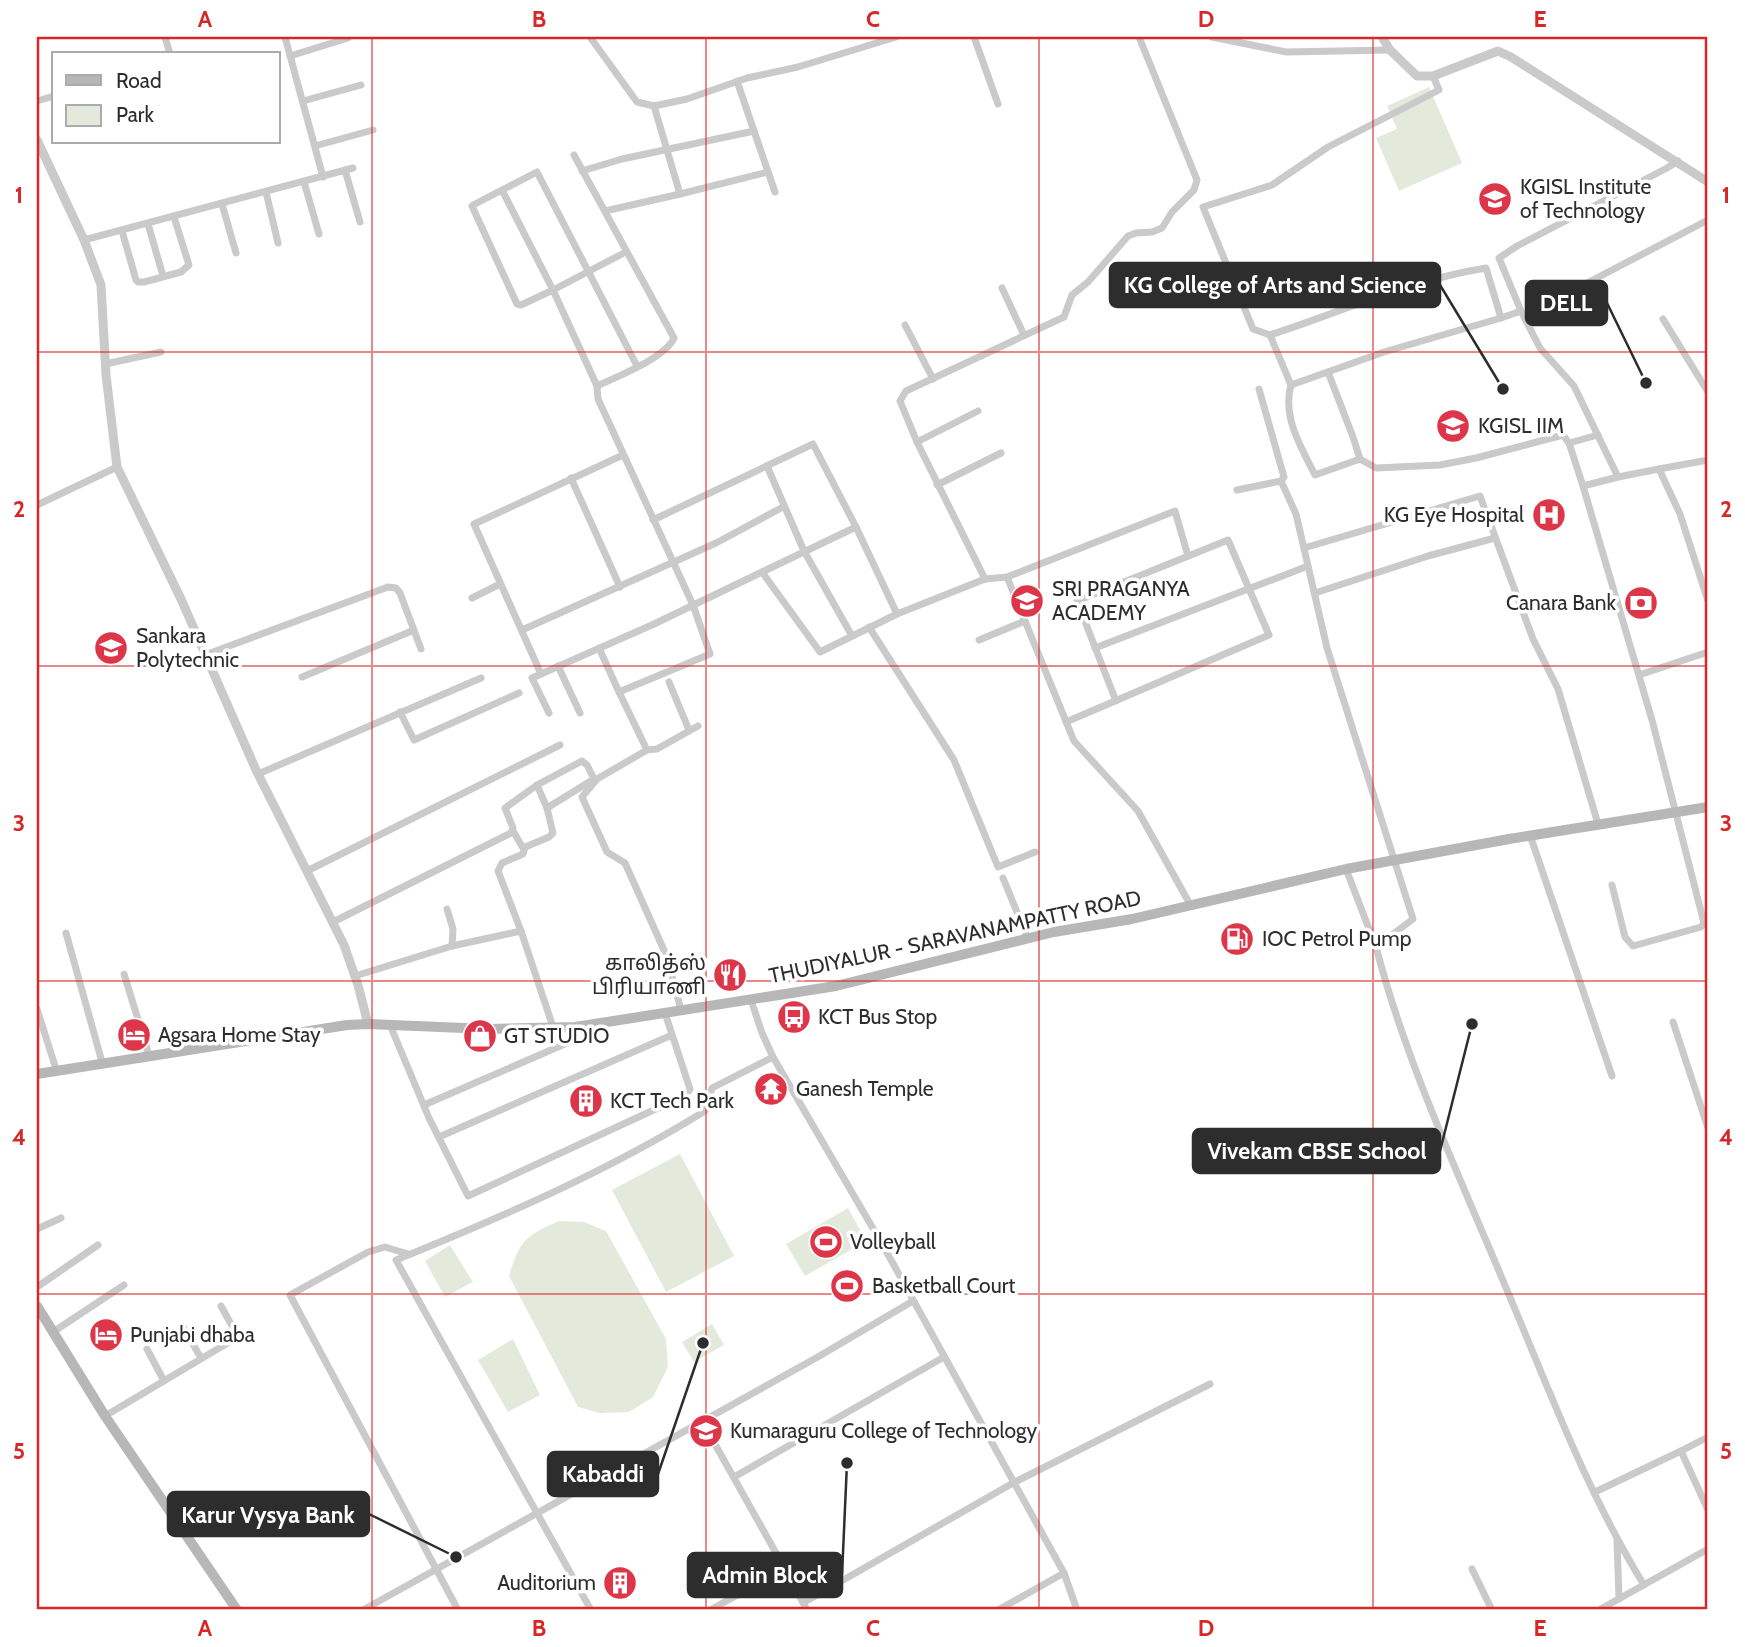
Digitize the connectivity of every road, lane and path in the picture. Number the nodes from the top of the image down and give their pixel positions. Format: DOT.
graph roads {
  1 [pos="285,37"];
  2 [pos="590,37"];
  3 [pos="896,37"];
  4 [pos="974,37"];
  5 [pos="1139,37"];
  6 [pos="1212,37"];
  7 [pos="1382,37"];
  8 [pos="348,38"];
  9 [pos="1390,50"];
  10 [pos="290,56"];
  11 [pos="1433,76"];
  12 [pos="737,81"];
  13 [pos="361,85"];
  14 [pos="303,101"];
  15 [pos="998,104"];
  16 [pos="654,106"];
  17 [pos="373,130"];
  18 [pos="754,131"];
  19 [pos="37,141"];
  20 [pos="315,146"];
  21 [pos="666,151"];
  22 [pos="574,155"];
  23 [pos="1678,161"];
  24 [pos="582,171"];
  25 [pos="768,172"];
  26 [pos="323,177"];
  27 [pos="304,182"];
  28 [pos="1708,182"];
  29 [pos="502,190"];
  30 [pos="266,192"];
  31 [pos="775,192"];
  32 [pos="680,194"];
  33 [pos="222,204"];
  34 [pos="605,211"];
  35 [pos="174,218"];
  36 [pos="1708,220"];
  37 [pos="360,222"];
  38 [pos="148,224"];
  39 [pos="122,231"];
  40 [pos="318,234"];
  41 [pos="84,240"];
  42 [pos="278,243"];
  43 [pos="236,253"];
  44 [pos="622,254"];
  45 [pos="1499,258"];
  46 [pos="1486,268"];
  47 [pos="589,272"];
  48 [pos="163,276"];
  49 [pos="1002,288"];
  50 [pos="554,290"];
  51 [pos="1566,294"];
  52 [pos="1521,312"];
  53 [pos="1501,318"];
  54 [pos="1663,319"];
  55 [pos="905,325"];
  56 [pos="1024,335"];
  57 [pos="1269,335"];
  58 [pos="160,352"];
  59 [pos="105,364"];
  60 [pos="637,366"];
  61 [pos="1328,372"];
  62 [pos="933,379"];
  63 [pos="1291,385"];
  64 [pos="597,386"];
  65 [pos="1259,389"];
  66 [pos="1708,392"];
  67 [pos="978,411"];
  68 [pos="1598,435"];
  69 [pos="917,442"];
  70 [pos="1569,443"];
  71 [pos="1001,453"];
  72 [pos="624,455"];
  73 [pos="1360,459"];
  74 [pos="1708,460"];
  75 [pos="767,466"];
  76 [pos="117,467"];
  77 [pos="1659,468"];
  78 [pos="1618,477"];
  79 [pos="571,478"];
  80 [pos="1281,481"];
  81 [pos="937,485"];
  82 [pos="1583,486"];
  83 [pos="1237,490"];
  84 [pos="37,505"];
  85 [pos="783,508"];
  86 [pos="653,520"];
  87 [pos="856,527"];
  88 [pos="1495,538"];
  89 [pos="1304,548"];
  90 [pos="804,551"];
  91 [pos="1188,556"];
  92 [pos="673,563"];
  93 [pos="1308,566"];
  94 [pos="762,572"];
  95 [pos="1007,577"];
  96 [pos="985,579"];
  97 [pos="500,584"];
  98 [pos="620,587"];
  99 [pos="1248,587"];
  100 [pos="1315,593"];
  101 [pos="472,598"];
  102 [pos="1708,601"];
  103 [pos="693,605"];
  104 [pos="897,614"];
  105 [pos="1025,621"];
  106 [pos="869,627"];
  107 [pos="414,630"];
  108 [pos="522,630"];
  109 [pos="852,636"];
  110 [pos="979,640"];
  111 [pos="599,648"];
  112 [pos="1095,648"];
  113 [pos="421,649"];
  114 [pos="1708,652"];
  115 [pos="205,655"];
  116 [pos="558,666"];
  117 [pos="541,674"];
  118 [pos="1639,675"];
  119 [pos="302,677"];
  120 [pos="481,678"];
  121 [pos="669,682"];
  122 [pos="619,692"];
  123 [pos="519,693"];
  124 [pos="1116,701"];
  125 [pos="400,712"];
  126 [pos="549,713"];
  127 [pos="580,713"];
  128 [pos="1066,722"];
  129 [pos="698,726"];
  130 [pos="689,730"];
  131 [pos="561,745"];
  132 [pos="647,750"];
  133 [pos="258,774"];
  134 [pos="537,785"];
  135 [pos="1708,807"];
  136 [pos="547,808"];
  137 [pos="1674,812"];
  138 [pos="1598,824"];
  139 [pos="513,831"];
  140 [pos="1530,835"];
  141 [pos="526,848"];
  142 [pos="1035,852"];
  143 [pos="1396,860"];
  144 [pos="1346,869"];
  145 [pos="307,871"];
  146 [pos="1003,878"];
  147 [pos="1612,885"];
  148 [pos="1191,906"];
  149 [pos="447,909"];
  150 [pos="332,922"];
  151 [pos="522,931"];
  152 [pos="66,933"];
  153 [pos="1028,939"];
  154 [pos="452,946"];
  155 [pos="1376,947"];
  156 [pos="124,974"];
  157 [pos="355,976"];
  158 [pos="751,1000"];
  159 [pos="37,1009"];
  160 [pos="681,1010"];
  161 [pos="666,1013"];
  162 [pos="1673,1022"];
  163 [pos="368,1024"];
  164 [pos="390,1025"];
  165 [pos="553,1027"];
  166 [pos="575,1027"];
  167 [pos="672,1035"];
  168 [pos="149,1055"];
  169 [pos="774,1057"];
  170 [pos="102,1062"];
  171 [pos="56,1069"];
  172 [pos="37,1074"];
  173 [pos="1612,1076"];
  174 [pos="424,1105"];
  175 [pos="1708,1128"];
  176 [pos="439,1137"];
  177 [pos="61,1218"];
  178 [pos="37,1229"];
  179 [pos="97,1245"];
  180 [pos="395,1250"];
  181 [pos="409,1254"];
  182 [pos="396,1259"];
  183 [pos="124,1285"];
  184 [pos="37,1287"];
  185 [pos="913,1301"];
  186 [pos="37,1306"];
  187 [pos="221,1306"];
  188 [pos="183,1327"];
  189 [pos="53,1332"];
  190 [pos="147,1349"];
  191 [pos="944,1357"];
  192 [pos="201,1358"];
  193 [pos="164,1381"];
  194 [pos="1210,1384"];
  195 [pos="105,1416"];
  196 [pos="702,1421"];
  197 [pos="1708,1437"];
  198 [pos="1681,1451"];
  199 [pos="734,1477"];
  200 [pos="1013,1483"];
  201 [pos="1595,1492"];
  202 [pos="1708,1510"];
  203 [pos="536,1512"];
  204 [pos="1616,1540"];
  205 [pos="1708,1549"];
  206 [pos="785,1569"];
  207 [pos="1472,1569"];
  208 [pos="434,1570"];
  209 [pos="1064,1573"];
  210 [pos="1644,1585"];
  211 [pos="1619,1599"];
  212 [pos="805,1606"];
  213 [pos="237,1610"];
  214 [pos="363,1610"];
  215 [pos="458,1610"];
  216 [pos="591,1610"];
  217 [pos="710,1610"];
  218 [pos="998,1610"];
  219 [pos="1077,1610"];
  220 [pos="1492,1610"];
  221 [pos="1599,1610"];
  1 -- 10 [label="street"];
  2 -- 16 [label="street"];
  3 -- 12 [label="street"];
  4 -- 15 [label="street"];
  5 -- 56 [label="street"];
  6 -- 9 [label="street"];
  7 -- 9 [label="street"];
  8 -- 10 [label="street"];
  9 -- 11 [label="street"];
  10 -- 14 [label="street"];
  11 -- 23 [label="street"];
  11 -- 57 [label="street"];
  12 -- 16 [label="street"];
  12 -- 18 [label="street"];
  13 -- 14 [label="street"];
  14 -- 20 [label="street"];
  16 -- 21 [label="street"];
  17 -- 20 [label="street"];
  18 -- 21 [label="street"];
  18 -- 25 [label="street"];
  19 -- 41 [label="street"];
  20 -- 26 [label="street"];
  21 -- 24 [label="street"];
  21 -- 32 [label="street"];
  22 -- 24 [label="street"];
  23 -- 28 [label="street"];
  23 -- 45 [label="street"];
  24 -- 34 [label="street"];
  25 -- 31 [label="street"];
  25 -- 32 [label="street"];
  26 -- 27 [label="street"];
  26 -- 37 [label="street"];
  27 -- 30 [label="street"];
  27 -- 40 [label="street"];
  29 -- 47 [label="street"];
  29 -- 50 [label="street"];
  29 -- 50 [label="street"];
  30 -- 33 [label="street"];
  30 -- 42 [label="street"];
  32 -- 34 [label="street"];
  33 -- 35 [label="street"];
  33 -- 43 [label="street"];
  34 -- 60 [label="street"];
  35 -- 38 [label="street"];
  35 -- 48 [label="street"];
  36 -- 51 [label="street"];
  38 -- 39 [label="street"];
  38 -- 48 [label="street"];
  39 -- 41 [label="street"];
  39 -- 48 [label="street"];
  41 -- 59 [label="street"];
  44 -- 47 [label="street"];
  45 -- 46 [label="street"];
  45 -- 52 [label="street"];
  46 -- 53 [label="street"];
  46 -- 57 [label="street"];
  47 -- 50 [label="street"];
  47 -- 60 [label="street"];
  49 -- 56 [label="street"];
  50 -- 64 [label="street"];
  52 -- 53 [label="street"];
  52 -- 68 [label="street"];
  53 -- 61 [label="street"];
  54 -- 66 [label="street"];
  55 -- 62 [label="street"];
  56 -- 62 [label="street"];
  57 -- 63 [label="street"];
  58 -- 59 [label="street"];
  59 -- 76 [label="street"];
  60 -- 64 [label="street"];
  61 -- 63 [label="street"];
  61 -- 73 [label="street"];
  62 -- 69 [label="street"];
  63 -- 73 [label="street"];
  64 -- 72 [label="street"];
  65 -- 80 [label="street"];
  67 -- 69 [label="street"];
  68 -- 70 [label="street"];
  68 -- 78 [label="street"];
  69 -- 81 [label="street"];
  70 -- 73 [label="street"];
  70 -- 82 [label="street"];
  71 -- 81 [label="street"];
  72 -- 79 [label="street"];
  72 -- 86 [label="street"];
  74 -- 77 [label="street"];
  75 -- 85 [label="street"];
  75 -- 86 [label="street"];
  75 -- 87 [label="street"];
  76 -- 84 [label="street"];
  76 -- 115 [label="street"];
  77 -- 78 [label="street"];
  77 -- 102 [label="street"];
  78 -- 82 [label="street"];
  79 -- 97 [label="street"];
  79 -- 98 [label="street"];
  80 -- 83 [label="street"];
  80 -- 89 [label="street"];
  81 -- 96 [label="street"];
  82 -- 118 [label="street"];
  85 -- 90 [label="street"];
  85 -- 92 [label="street"];
  86 -- 92 [label="street"];
  87 -- 90 [label="street"];
  87 -- 104 [label="street"];
  88 -- 89 [label="street"];
  88 -- 100 [label="street"];
  88 -- 138 [label="street"];
  89 -- 93 [label="street"];
  90 -- 94 [label="street"];
  90 -- 109 [label="street"];
  91 -- 95 [label="street"];
  91 -- 99 [label="street"];
  91 -- 112 [label="street"];
  92 -- 98 [label="street"];
  92 -- 103 [label="street"];
  93 -- 99 [label="street"];
  93 -- 100 [label="street"];
  94 -- 103 [label="street"];
  94 -- 109 [label="street"];
  95 -- 96 [label="street"];
  95 -- 105 [label="street"];
  96 -- 104 [label="street"];
  97 -- 101 [label="street"];
  97 -- 108 [label="street"];
  98 -- 108 [label="street"];
  99 -- 112 [label="street"];
  99 -- 124 [label="street"];
  100 -- 143 [label="street"];
  103 -- 111 [label="street"];
  103 -- 122 [label="street"];
  104 -- 106 [label="street"];
  105 -- 110 [label="street"];
  105 -- 128 [label="street"];
  106 -- 109 [label="street"];
  106 -- 142 [label="street"];
  107 -- 113 [label="street"];
  107 -- 115 [label="street"];
  107 -- 119 [label="street"];
  108 -- 117 [label="street"];
  111 -- 116 [label="street"];
  111 -- 122 [label="street"];
  112 -- 124 [label="street"];
  114 -- 118 [label="street"];
  115 -- 133 [label="street"];
  116 -- 117 [label="street"];
  116 -- 127 [label="street"];
  117 -- 126 [label="street"];
  118 -- 137 [label="street"];
  120 -- 125 [label="street"];
  121 -- 130 [label="street"];
  122 -- 132 [label="street"];
  123 -- 125 [label="street"];
  124 -- 128 [label="street"];
  125 -- 133 [label="street"];
  128 -- 148 [label="street"];
  129 -- 130 [label="street"];
  130 -- 132 [label="street"];
  131 -- 145 [label="street"];
  132 -- 160 [label="street"];
  133 -- 145 [label="street"];
  134 -- 136 [label="street"];
  134 -- 136 [label="street"];
  134 -- 139 [label="street"];
  135 -- 137 [label="main road, THUDIYALUR - SARAVANAMPATTY ROAD"];
  136 -- 141 [label="street"];
  137 -- 138 [label="main road, THUDIYALUR - SARAVANAMPATTY ROAD"];
  137 -- 147 [label="street"];
  138 -- 140 [label="main road, THUDIYALUR - SARAVANAMPATTY ROAD"];
  139 -- 141 [label="street"];
  139 -- 150 [label="street"];
  140 -- 143 [label="main road, THUDIYALUR - SARAVANAMPATTY ROAD"];
  140 -- 173 [label="street"];
  141 -- 151 [label="street"];
  143 -- 144 [label="main road, THUDIYALUR - SARAVANAMPATTY ROAD"];
  143 -- 155 [label="street"];
  144 -- 148 [label="main road, THUDIYALUR - SARAVANAMPATTY ROAD"];
  144 -- 155 [label="street"];
  145 -- 150 [label="street"];
  146 -- 153 [label="street"];
  148 -- 153 [label="main road, THUDIYALUR - SARAVANAMPATTY ROAD"];
  149 -- 154 [label="street"];
  150 -- 157 [label="street"];
  151 -- 154 [label="street"];
  151 -- 165 [label="street"];
  152 -- 170 [label="street"];
  153 -- 158 [label="main road, THUDIYALUR - SARAVANAMPATTY ROAD"];
  154 -- 157 [label="street"];
  155 -- 201 [label="street"];
  156 -- 168 [label="street"];
  157 -- 163 [label="street"];
  158 -- 160 [label="main road, THUDIYALUR - SARAVANAMPATTY ROAD"];
  158 -- 169 [label="street"];
  159 -- 171 [label="street"];
  160 -- 161 [label="main road, THUDIYALUR - SARAVANAMPATTY ROAD"];
  161 -- 166 [label="main road, THUDIYALUR - SARAVANAMPATTY ROAD"];
  161 -- 167 [label="street"];
  162 -- 175 [label="street"];
  163 -- 164 [label="main road, THUDIYALUR - SARAVANAMPATTY ROAD"];
  163 -- 168 [label="main road, THUDIYALUR - SARAVANAMPATTY ROAD"];
  164 -- 165 [label="main road, THUDIYALUR - SARAVANAMPATTY ROAD"];
  164 -- 174 [label="street"];
  165 -- 166 [label="main road, THUDIYALUR - SARAVANAMPATTY ROAD"];
  166 -- 174 [label="street"];
  167 -- 176 [label="street"];
  167 -- 176 [label="street"];
  168 -- 170 [label="main road, THUDIYALUR - SARAVANAMPATTY ROAD"];
  169 -- 181 [label="street"];
  169 -- 185 [label="street"];
  170 -- 171 [label="main road, THUDIYALUR - SARAVANAMPATTY ROAD"];
  171 -- 172 [label="main road, THUDIYALUR - SARAVANAMPATTY ROAD"];
  174 -- 176 [label="street"];
  177 -- 178 [label="street"];
  179 -- 184 [label="street"];
  180 -- 181 [label="street"];
  180 -- 182 [label="street"];
  180 -- 208 [label="street"];
  181 -- 182 [label="street"];
  182 -- 203 [label="street"];
  183 -- 189 [label="street"];
  185 -- 191 [label="street"];
  185 -- 196 [label="street"];
  186 -- 189 [label="main road"];
  187 -- 192 [label="street"];
  188 -- 192 [label="street"];
  189 -- 195 [label="main road"];
  190 -- 193 [label="street"];
  191 -- 199 [label="street"];
  191 -- 200 [label="street"];
  192 -- 193 [label="street"];
  193 -- 195 [label="street"];
  194 -- 200 [label="street"];
  195 -- 213 [label="main road"];
  196 -- 199 [label="street"];
  196 -- 203 [label="street"];
  197 -- 198 [label="street"];
  198 -- 201 [label="street"];
  198 -- 202 [label="street"];
  199 -- 206 [label="street"];
  200 -- 209 [label="street"];
  200 -- 212 [label="street"];
  201 -- 204 [label="street"];
  203 -- 208 [label="street"];
  203 -- 216 [label="street"];
  204 -- 210 [label="street"];
  204 -- 211 [label="street"];
  205 -- 210 [label="street"];
  206 -- 212 [label="street"];
  206 -- 217 [label="street"];
  207 -- 220 [label="street"];
  208 -- 214 [label="street"];
  208 -- 215 [label="street"];
  209 -- 218 [label="street"];
  209 -- 219 [label="street"];
  210 -- 211 [label="street"];
  211 -- 221 [label="street"];
}
